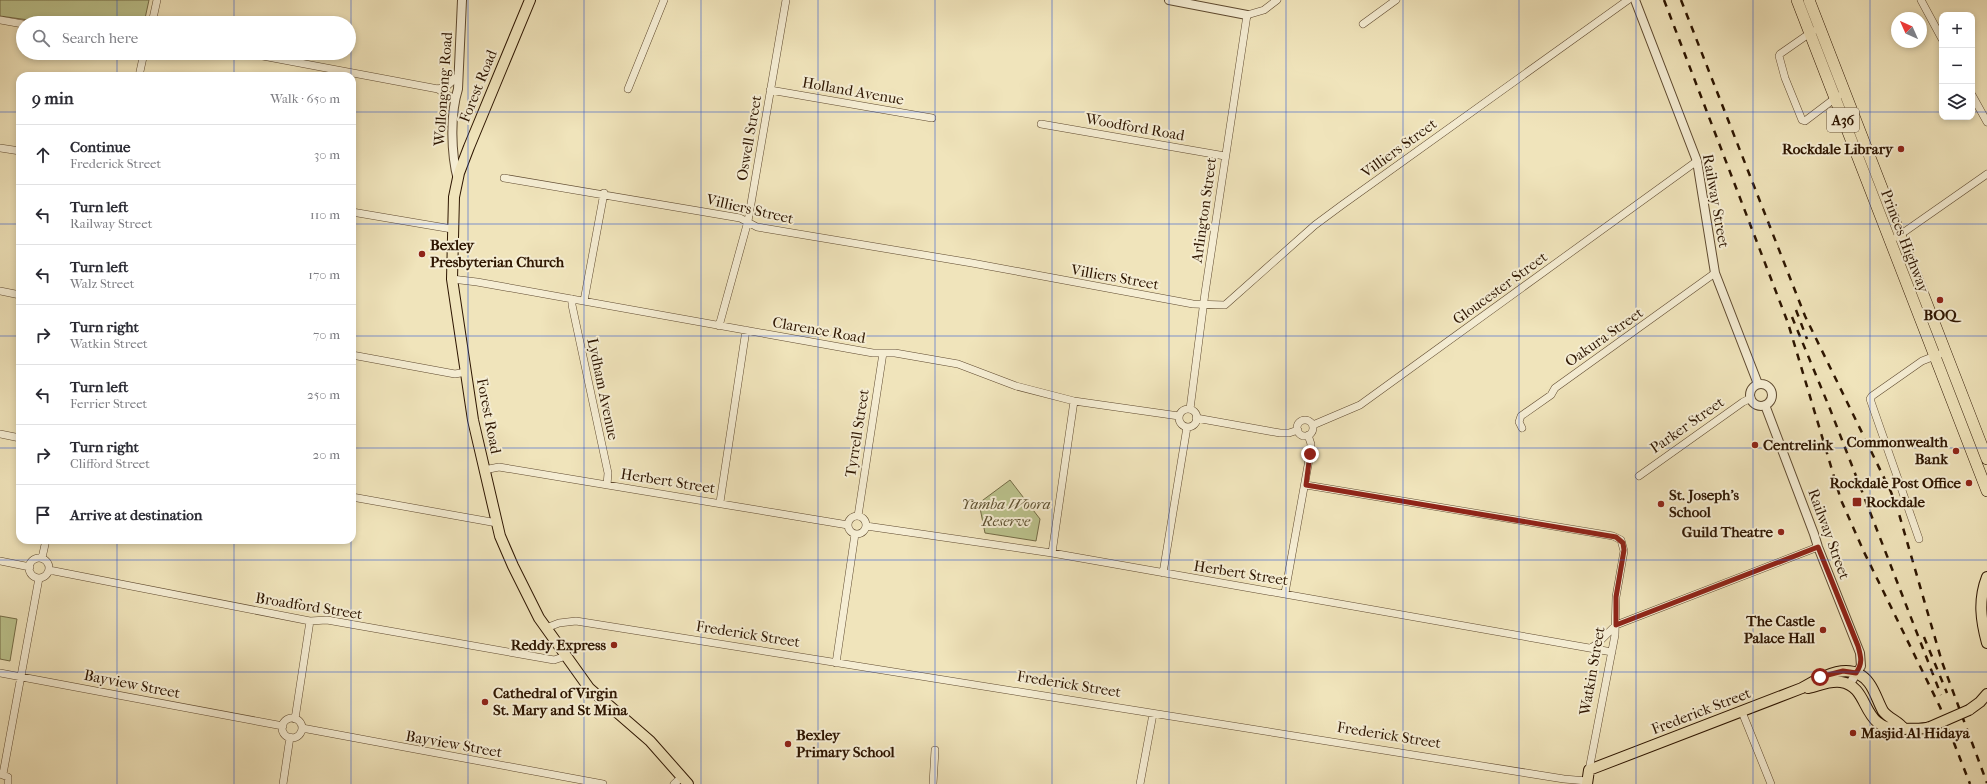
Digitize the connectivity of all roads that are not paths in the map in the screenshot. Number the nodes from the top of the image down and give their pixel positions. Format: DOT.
graph roads {
  1 [pos="157,0"];
  2 [pos="462,0"];
  3 [pos="530,0"];
  4 [pos="664,0"];
  5 [pos="786,0"];
  6 [pos="1169,0"];
  7 [pos="1277,0"];
  8 [pos="1396,0"];
  9 [pos="1628,0"];
  10 [pos="1635,0"];
  11 [pos="1797,0"];
  12 [pos="1809,0"];
  13 [pos="1921,0"];
  14 [pos="1247,15"];
  15 [pos="154,16"];
  16 [pos="0,20"];
  17 [pos="16,23"];
  18 [pos="1363,24"];
  19 [pos="1815,30"];
  20 [pos="1939,33"];
  21 [pos="142,60"];
  22 [pos="284,60"];
  23 [pos="140,72"];
  24 [pos="348,72"];
  25 [pos="356,74"];
  26 [pos="458,76"];
  27 [pos="438,89"];
  28 [pos="628,89"];
  29 [pos="770,90"];
  30 [pos="1845,92"];
  31 [pos="454,99"];
  32 [pos="1835,99"];
  33 [pos="1975,100"];
  34 [pos="932,118"];
  35 [pos="1987,122"];
  36 [pos="1041,124"];
  37 [pos="0,148"];
  38 [pos="16,150"];
  39 [pos="1225,156"];
  40 [pos="1697,161"];
  41 [pos="1987,174"];
  42 [pos="504,178"];
  43 [pos="458,180"];
  44 [pos="604,193"];
  45 [pos="356,213"];
  46 [pos="748,221"];
  47 [pos="452,229"];
  48 [pos="1900,236"];
  49 [pos="1889,240"];
  50 [pos="1715,273"];
  51 [pos="452,279"];
  52 [pos="0,291"];
  53 [pos="16,294"];
  54 [pos="572,298"];
  55 [pos="584,301"];
  56 [pos="1203,306"];
  57 [pos="719,326"];
  58 [pos="746,330"];
  59 [pos="1946,352"];
  60 [pos="882,353"];
  61 [pos="356,356"];
  62 [pos="1934,356"];
  63 [pos="466,372"];
  64 [pos="1758,384"];
  65 [pos="1751,398"];
  66 [pos="1074,401"];
  67 [pos="1765,405"];
  68 [pos="1190,409"];
  69 [pos="1179,416"];
  70 [pos="1196,418"];
  71 [pos="1313,425"];
  72 [pos="1187,426"];
  73 [pos="1522,428"];
  74 [pos="1298,430"];
  75 [pos="0,434"];
  76 [pos="1308,435"];
  77 [pos="16,437"];
  78 [pos="1987,460"];
  79 [pos="484,470"];
  80 [pos="1639,476"];
  81 [pos="607,485"];
  82 [pos="1306,485"];
  83 [pos="1987,491"];
  84 [pos="356,498"];
  85 [pos="720,502"];
  86 [pos="858,516"];
  87 [pos="497,523"];
  88 [pos="848,525"];
  89 [pos="866,526"];
  90 [pos="856,534"];
  91 [pos="1919,539"];
  92 [pos="45,544"];
  93 [pos="1818,547"];
  94 [pos="1052,553"];
  95 [pos="42,558"];
  96 [pos="0,561"];
  97 [pos="30,567"];
  98 [pos="49,570"];
  99 [pos="1163,573"];
  100 [pos="1987,577"];
  101 [pos="39,578"];
  102 [pos="1285,593"];
  103 [pos="310,621"];
  104 [pos="1616,625"];
  105 [pos="546,628"];
  106 [pos="1987,643"];
  107 [pos="1590,648"];
  108 [pos="1612,652"];
  109 [pos="566,656"];
  110 [pos="836,663"];
  111 [pos="0,673"];
  112 [pos="1856,673"];
  113 [pos="20,676"];
  114 [pos="1849,685"];
  115 [pos="1802,688"];
  116 [pos="1987,694"];
  117 [pos="1742,712"];
  118 [pos="1153,714"];
  119 [pos="295,719"];
  120 [pos="283,726"];
  121 [pos="302,728"];
  122 [pos="1904,729"];
  123 [pos="290,738"];
  124 [pos="935,750"];
  125 [pos="1,774"];
  126 [pos="1588,778"];
  127 [pos="685,781"];
  128 [pos="584,783"];
  129 [pos="9,784"];
  130 [pos="283,784"];
  131 [pos="603,784"];
  132 [pos="674,784"];
  133 [pos="933,784"];
  134 [pos="1140,784"];
  135 [pos="1771,784"];
  1 -- 15 [label="street"];
  2 -- 26 [label="street, Wollongong Road"];
  3 -- 43 [label="main road, Forest Road"];
  4 -- 28 [label="street"];
  5 -- 29 [label="street, Oswell Street"];
  6 -- 14 [label="street"];
  7 -- 14 [label="street"];
  8 -- 18 [label="street"];
  9 -- 56 [label="street, Villiers Street"];
  10 -- 40 [label="street, Railway Street"];
  11 -- 19 [label="highway, Princes Highway / A36"];
  12 -- 19 [label="highway, Princes Highway / A36"];
  13 -- 20 [label="street"];
  14 -- 39 [label="street, Arlington Street"];
  16 -- 17 [label="street"];
  19 -- 30 [label="highway, Princes Highway / A36"];
  19 -- 32 [label="highway, Princes Highway / A36"];
  19 -- 32 [label="street"];
  21 -- 23 [label="street"];
  22 -- 24 [label="street"];
  25 -- 27 [label="street"];
  26 -- 27 [label="street"];
  26 -- 31 [label="street, Wollongong Road"];
  27 -- 31 [label="street"];
  29 -- 34 [label="street, Holland Avenue"];
  29 -- 46 [label="street, Oswell Street"];
  30 -- 32 [label="street"];
  30 -- 48 [label="highway, Princes Highway / A36"];
  31 -- 43 [label="street, Wollongong Road"];
  32 -- 49 [label="highway, Princes Highway / A36"];
  33 -- 35 [label="street"];
  36 -- 39 [label="street, Woodford Road"];
  37 -- 38 [label="street"];
  39 -- 56 [label="street, Arlington Street"];
  40 -- 50 [label="street, Railway Street"];
  40 -- 71 [label="street, Gloucester Street"];
  41 -- 48 [label="street"];
  42 -- 44 [label="street, Villiers Street"];
  43 -- 47 [label="main road, Forest Road"];
  44 -- 46 [label="street, Villiers Street"];
  44 -- 55 [label="street"];
  45 -- 47 [label="street"];
  46 -- 56 [label="street, Villiers Street"];
  46 -- 57 [label="street, Oswell Street"];
  47 -- 51 [label="main road, Forest Road"];
  48 -- 49 [label="street"];
  48 -- 59 [label="highway, Princes Highway / A36"];
  49 -- 62 [label="highway, Princes Highway / A36"];
  50 -- 64 [label="street, Railway Street"];
  50 -- 73 [label="street, Oakura Street"];
  51 -- 54 [label="street, Clarence Road"];
  51 -- 63 [label="main road, Forest Road"];
  52 -- 53 [label="street"];
  54 -- 55 [label="street, Clarence Road"];
  54 -- 81 [label="street, Lydham Avenue"];
  55 -- 57 [label="street, Clarence Road"];
  56 -- 68 [label="street, Arlington Street"];
  57 -- 58 [label="street, Clarence Road"];
  58 -- 60 [label="street, Clarence Road"];
  58 -- 85 [label="street"];
  59 -- 62 [label="street"];
  59 -- 78 [label="highway, Princes Highway / A36"];
  60 -- 66 [label="street, Clarence Road"];
  60 -- 86 [label="street, Tyrrell Street"];
  61 -- 63 [label="street"];
  62 -- 83 [label="highway, Princes Highway / A36"];
  62 -- 91 [label="street"];
  63 -- 79 [label="main road, Forest Road"];
  64 -- 65 [label="street"];
  64 -- 67 [label="street"];
  65 -- 67 [label="street"];
  65 -- 80 [label="street, Parker Street"];
  66 -- 69 [label="street, Clarence Road"];
  66 -- 94 [label="street"];
  67 -- 93 [label="street, Railway Street"];
  68 -- 69 [label="street"];
  68 -- 70 [label="street"];
  69 -- 72 [label="street"];
  70 -- 72 [label="street"];
  70 -- 74 [label="street"];
  71 -- 74 [label="street"];
  71 -- 76 [label="street"];
  72 -- 99 [label="street"];
  74 -- 76 [label="street"];
  75 -- 77 [label="street"];
  76 -- 82 [label="street"];
  79 -- 81 [label="street, Herbert Street"];
  79 -- 87 [label="main road, Forest Road"];
  81 -- 85 [label="street, Herbert Street"];
  82 -- 102 [label="street"];
  82 -- 104 [label="street, Watkin Street"];
  84 -- 87 [label="street"];
  85 -- 88 [label="street, Herbert Street"];
  86 -- 88 [label="street"];
  86 -- 89 [label="street"];
  87 -- 105 [label="main road, Forest Road"];
  88 -- 90 [label="street"];
  89 -- 90 [label="street"];
  89 -- 94 [label="street, Herbert Street"];
  90 -- 110 [label="street"];
  92 -- 95 [label="street"];
  93 -- 104 [label="street"];
  93 -- 112 [label="street, Railway Street"];
  94 -- 99 [label="street, Herbert Street"];
  95 -- 97 [label="street"];
  95 -- 98 [label="street"];
  96 -- 97 [label="street"];
  97 -- 101 [label="street"];
  98 -- 101 [label="street"];
  98 -- 103 [label="street, Broadford Street"];
  99 -- 102 [label="street, Herbert Street"];
  100 -- 106 [label="main road"];
  101 -- 113 [label="street"];
  102 -- 107 [label="street, Herbert Street"];
  103 -- 109 [label="street, Broadford Street"];
  103 -- 119 [label="street"];
  104 -- 107 [label="street"];
  104 -- 108 [label="street, Watkin Street"];
  105 -- 109 [label="main road, Forest Road"];
  105 -- 110 [label="street, Frederick Street"];
  107 -- 108 [label="street, Herbert Street"];
  108 -- 126 [label="street, Watkin Street"];
  109 -- 127 [label="main road, Forest Road"];
  110 -- 118 [label="street, Frederick Street"];
  111 -- 113 [label="street, Bayview Street"];
  112 -- 114 [label="street, Railway Street"];
  112 -- 115 [label="main road, Frederick Street"];
  112 -- 122 [label="main road"];
  113 -- 120 [label="street, Bayview Street"];
  113 -- 125 [label="street"];
  114 -- 115 [label="main road, Frederick Street"];
  114 -- 122 [label="main road"];
  115 -- 117 [label="main road, Frederick Street"];
  116 -- 122 [label="main road, bridge"];
  117 -- 126 [label="main road, Frederick Street"];
  117 -- 135 [label="street"];
  118 -- 126 [label="street, Frederick Street"];
  118 -- 134 [label="street"];
  119 -- 120 [label="street"];
  119 -- 121 [label="street"];
  120 -- 123 [label="street"];
  121 -- 123 [label="street"];
  121 -- 128 [label="street, Bayview Street"];
  123 -- 130 [label="street"];
  124 -- 133 [label="street"];
  125 -- 129 [label="street"];
  127 -- 132 [label="street"];
  128 -- 131 [label="street, Bayview Street"];
}
